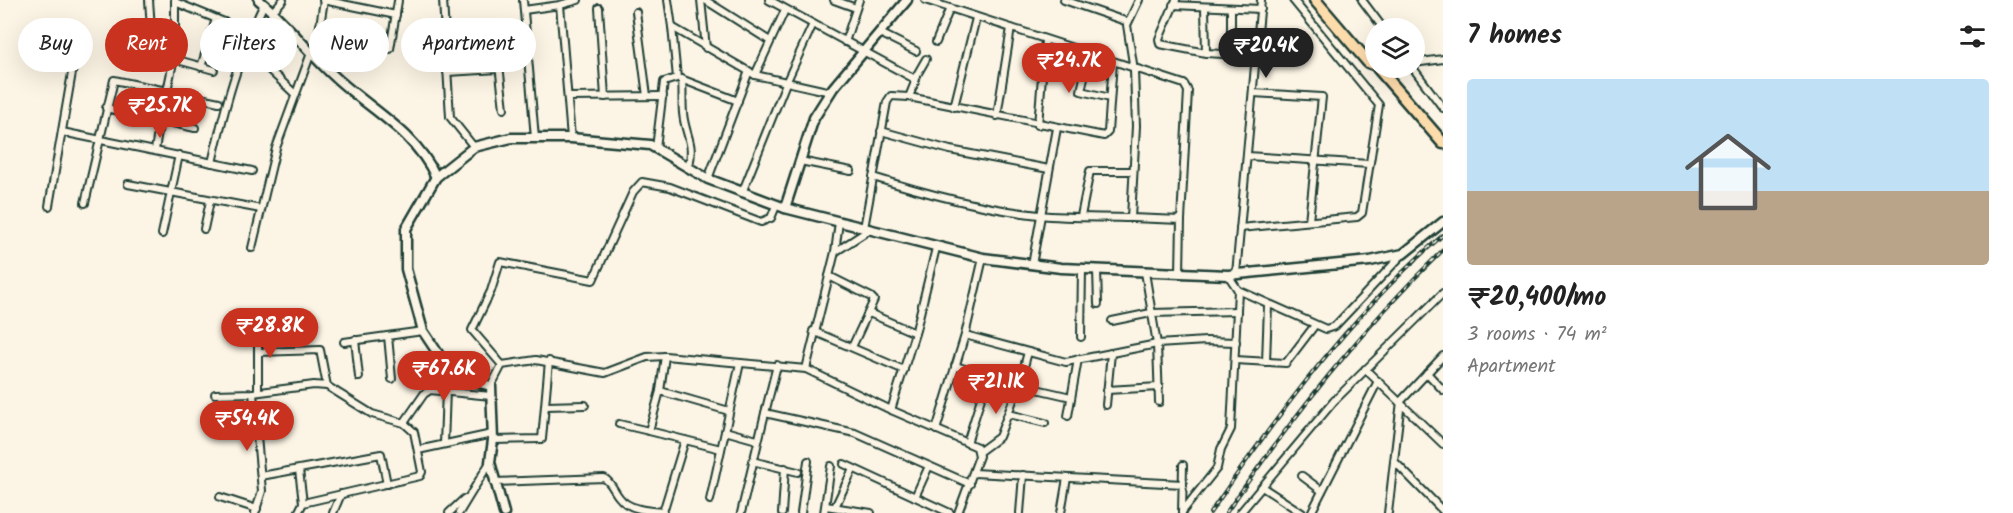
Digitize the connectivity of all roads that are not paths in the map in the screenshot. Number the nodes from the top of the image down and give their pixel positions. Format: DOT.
graph roads {
  1 [pos="149,0"];
  2 [pos="284,0"];
  3 [pos="323,0"];
  4 [pos="443,0"];
  5 [pos="524,0"];
  6 [pos="578,0"];
  7 [pos="668,0"];
  8 [pos="703,0"];
  9 [pos="834,0"];
  10 [pos="859,0"];
  11 [pos="907,0"];
  12 [pos="925,0"];
  13 [pos="1064,0"];
  14 [pos="1139,0"];
  15 [pos="1261,0"];
  16 [pos="1293,0"];
  17 [pos="1316,0"];
  18 [pos="1324,0"];
  19 [pos="1362,0"];
  20 [pos="175,1"];
  21 [pos="398,1"];
  22 [pos="771,1"];
  23 [pos="261,2"];
  24 [pos="1076,2"];
  25 [pos="1175,3"];
  26 [pos="560,5"];
  27 [pos="1205,7"];
  28 [pos="599,8"];
  29 [pos="856,8"];
  30 [pos="950,8"];
  31 [pos="1231,8"];
  32 [pos="1261,9"];
  33 [pos="524,10"];
  34 [pos="785,10"];
  35 [pos="273,11"];
  36 [pos="636,12"];
  37 [pos="396,15"];
  38 [pos="149,18"];
  39 [pos="176,18"];
  40 [pos="214,18"];
  41 [pos="254,18"];
  42 [pos="321,18"];
  43 [pos="444,18"];
  44 [pos="525,18"];
  45 [pos="976,18"];
  46 [pos="1376,18"];
  47 [pos="1128,22"];
  48 [pos="813,24"];
  49 [pos="672,27"];
  50 [pos="1011,28"];
  51 [pos="880,33"];
  52 [pos="770,40"];
  53 [pos="1045,40"];
  54 [pos="845,42"];
  55 [pos="936,42"];
  56 [pos="706,48"];
  57 [pos="1365,48"];
  58 [pos="390,49"];
  59 [pos="309,51"];
  60 [pos="916,51"];
  61 [pos="864,52"];
  62 [pos="1206,53"];
  63 [pos="1089,55"];
  64 [pos="1231,55"];
  65 [pos="1256,56"];
  66 [pos="309,58"];
  67 [pos="1365,58"];
  68 [pos="926,59"];
  69 [pos="1443,59"];
  70 [pos="1425,61"];
  71 [pos="1113,62"];
  72 [pos="1134,70"];
  73 [pos="72,72"];
  74 [pos="171,72"];
  75 [pos="234,72"];
  76 [pos="272,72"];
  77 [pos="331,72"];
  78 [pos="447,72"];
  79 [pos="499,72"];
  80 [pos="529,72"];
  81 [pos="752,73"];
  82 [pos="1386,78"];
  83 [pos="1421,78"];
  84 [pos="680,79"];
  85 [pos="914,80"];
  86 [pos="786,83"];
  87 [pos="167,91"];
  88 [pos="831,92"];
  89 [pos="1253,93"];
  90 [pos="295,94"];
  91 [pos="647,96"];
  92 [pos="663,96"];
  93 [pos="909,97"];
  94 [pos="568,98"];
  95 [pos="605,98"];
  96 [pos="1110,98"];
  97 [pos="1440,100"];
  98 [pos="738,101"];
  99 [pos="219,102"];
  100 [pos="954,107"];
  101 [pos="106,108"];
  102 [pos="1443,108"];
  103 [pos="504,109"];
  104 [pos="997,116"];
  105 [pos="160,120"];
  106 [pos="1038,124"];
  107 [pos="195,128"];
  108 [pos="1056,128"];
  109 [pos="881,131"];
  110 [pos="62,132"];
  111 [pos="535,138"];
  112 [pos="571,138"];
  113 [pos="98,139"];
  114 [pos="1443,143"];
  115 [pos="474,147"];
  116 [pos="656,148"];
  117 [pos="155,150"];
  118 [pos="179,155"];
  119 [pos="1247,156"];
  120 [pos="1315,160"];
  121 [pos="800,161"];
  122 [pos="212,163"];
  123 [pos="1369,164"];
  124 [pos="688,168"];
  125 [pos="1049,169"];
  126 [pos="252,171"];
  127 [pos="851,171"];
  128 [pos="1133,171"];
  129 [pos="436,177"];
  130 [pos="873,177"];
  131 [pos="708,179"];
  132 [pos="128,184"];
  133 [pos="171,193"];
  134 [pos="742,193"];
  135 [pos="210,201"];
  136 [pos="85,203"];
  137 [pos="49,206"];
  138 [pos="780,207"];
  139 [pos="261,209"];
  140 [pos="1041,215"];
  141 [pos="1081,216"];
  142 [pos="1131,218"];
  143 [pos="1181,220"];
  144 [pos="1308,221"];
  145 [pos="838,222"];
  146 [pos="1443,222"];
  147 [pos="1240,228"];
  148 [pos="866,229"];
  149 [pos="204,230"];
  150 [pos="162,234"];
  151 [pos="252,248"];
  152 [pos="936,248"];
  153 [pos="835,252"];
  154 [pos="1403,254"];
  155 [pos="983,258"];
  156 [pos="1032,265"];
  157 [pos="1082,269"];
  158 [pos="1097,270"];
  159 [pos="1145,272"];
  160 [pos="1180,273"];
  161 [pos="1232,274"];
  162 [pos="829,276"];
  163 [pos="1238,291"];
  164 [pos="1443,293"];
  165 [pos="1098,304"];
  166 [pos="1268,305"];
  167 [pos="1237,311"];
  168 [pos="869,312"];
  169 [pos="1151,313"];
  170 [pos="1112,321"];
  171 [pos="1315,325"];
  172 [pos="258,326"];
  173 [pos="423,331"];
  174 [pos="813,331"];
  175 [pos="915,333"];
  176 [pos="965,335"];
  177 [pos="388,336"];
  178 [pos="1081,337"];
  179 [pos="355,340"];
  180 [pos="344,342"];
  181 [pos="1236,342"];
  182 [pos="1157,344"];
  183 [pos="852,347"];
  184 [pos="258,352"];
  185 [pos="1028,352"];
  186 [pos="1111,353"];
  187 [pos="665,356"];
  188 [pos="1443,357"];
  189 [pos="1078,359"];
  190 [pos="1235,360"];
  191 [pos="549,361"];
  192 [pos="1266,362"];
  193 [pos="740,363"];
  194 [pos="502,365"];
  195 [pos="777,365"];
  196 [pos="955,366"];
  197 [pos="806,369"];
  198 [pos="1365,369"];
  199 [pos="904,370"];
  200 [pos="1426,373"];
  201 [pos="988,376"];
  202 [pos="359,377"];
  203 [pos="392,379"];
  204 [pos="1378,381"];
  205 [pos="1019,385"];
  206 [pos="327,386"];
  207 [pos="1159,387"];
  208 [pos="446,390"];
  209 [pos="1107,390"];
  210 [pos="1443,390"];
  211 [pos="491,391"];
  212 [pos="660,391"];
  213 [pos="255,392"];
  214 [pos="215,394"];
  215 [pos="1071,398"];
  216 [pos="1401,401"];
  217 [pos="1160,402"];
  218 [pos="585,405"];
  219 [pos="1106,405"];
  220 [pos="546,406"];
  221 [pos="891,410"];
  222 [pos="729,411"];
  223 [pos="765,413"];
  224 [pos="1009,414"];
  225 [pos="1068,416"];
  226 [pos="404,423"];
  227 [pos="1045,423"];
  228 [pos="619,424"];
  229 [pos="649,430"];
  230 [pos="936,430"];
  231 [pos="725,431"];
  232 [pos="493,437"];
  233 [pos="685,440"];
  234 [pos="757,440"];
  235 [pos="967,443"];
  236 [pos="444,444"];
  237 [pos="1443,444"];
  238 [pos="721,449"];
  239 [pos="418,450"];
  240 [pos="980,451"];
  241 [pos="752,460"];
  242 [pos="808,461"];
  243 [pos="1394,461"];
  244 [pos="490,462"];
  245 [pos="844,465"];
  246 [pos="1183,465"];
  247 [pos="831,466"];
  248 [pos="929,466"];
  249 [pos="785,468"];
  250 [pos="853,469"];
  251 [pos="299,470"];
  252 [pos="798,472"];
  253 [pos="974,473"];
  254 [pos="1023,475"];
  255 [pos="261,476"];
  256 [pos="1302,476"];
  257 [pos="1067,478"];
  258 [pos="494,483"];
  259 [pos="970,483"];
  260 [pos="387,484"];
  261 [pos="1183,484"];
  262 [pos="1262,487"];
  263 [pos="1322,491"];
  264 [pos="341,494"];
  265 [pos="467,496"];
  266 [pos="220,497"];
  267 [pos="915,497"];
  268 [pos="710,500"];
  269 [pos="303,503"];
  270 [pos="835,507"];
  271 [pos="938,507"];
  272 [pos="825,510"];
  273 [pos="256,511"];
  274 [pos="1443,511"];
  275 [pos="1242,512"];
  276 [pos="298,513"];
  277 [pos="333,513"];
  278 [pos="449,513"];
  279 [pos="459,513"];
  280 [pos="504,513"];
  281 [pos="664,513"];
  282 [pos="741,513"];
  283 [pos="782,513"];
  284 [pos="801,513"];
  285 [pos="871,513"];
  286 [pos="930,513"];
  287 [pos="950,513"];
  288 [pos="958,513"];
  289 [pos="1020,513"];
  290 [pos="1061,513"];
  291 [pos="1182,513"];
  292 [pos="1302,513"];
  293 [pos="1311,513"];
  294 [pos="1388,513"];
  1 -- 38 [label="street"];
  2 -- 35 [label="street"];
  3 -- 37 [label="street"];
  3 -- 42 [label="street"];
  4 -- 43 [label="street"];
  5 -- 33 [label="street"];
  6 -- 26 [label="street"];
  7 -- 49 [label="street"];
  8 -- 52 [label="street"];
  8 -- 56 [label="street"];
  9 -- 29 [label="street"];
  10 -- 29 [label="street"];
  11 -- 51 [label="main road"];
  12 -- 30 [label="street"];
  13 -- 24 [label="street"];
  14 -- 47 [label="street"];
  15 -- 32 [label="street"];
  16 -- 123 [label="street"];
  17 -- 67 [label="highway"];
  18 -- 57 [label="highway"];
  19 -- 46 [label="street"];
  20 -- 39 [label="street"];
  20 -- 40 [label="street"];
  21 -- 37 [label="street"];
  22 -- 34 [label="street"];
  23 -- 35 [label="main road"];
  23 -- 41 [label="street"];
  24 -- 47 [label="street"];
  25 -- 27 [label="street"];
  25 -- 62 [label="street"];
  26 -- 33 [label="street"];
  26 -- 94 [label="street"];
  27 -- 31 [label="street"];
  27 -- 62 [label="street"];
  28 -- 95 [label="street"];
  29 -- 54 [label="street"];
  30 -- 45 [label="street"];
  30 -- 55 [label="street"];
  31 -- 32 [label="street"];
  31 -- 64 [label="street"];
  32 -- 65 [label="street"];
  33 -- 44 [label="street"];
  34 -- 48 [label="street"];
  34 -- 52 [label="street"];
  35 -- 59 [label="main road"];
  36 -- 91 [label="street"];
  37 -- 58 [label="street"];
  45 -- 50 [label="street"];
  45 -- 100 [label="street"];
  47 -- 72 [label="street"];
  48 -- 54 [label="street"];
  48 -- 86 [label="street"];
  49 -- 56 [label="street"];
  49 -- 84 [label="street"];
  50 -- 53 [label="street"];
  50 -- 104 [label="street"];
  51 -- 60 [label="street"];
  51 -- 61 [label="main road"];
  52 -- 81 [label="street"];
  53 -- 63 [label="street"];
  53 -- 106 [label="street"];
  54 -- 61 [label="street"];
  56 -- 81 [label="street"];
  61 -- 85 [label="street"];
  61 -- 88 [label="main road"];
  62 -- 64 [label="street"];
  63 -- 71 [label="street"];
  63 -- 96 [label="street"];
  64 -- 65 [label="street"];
  65 -- 89 [label="street"];
  66 -- 90 [label="street"];
  68 -- 85 [label="street"];
  69 -- 70 [label="street"];
  71 -- 72 [label="street"];
  71 -- 96 [label="street"];
  72 -- 128 [label="street"];
  72 -- 143 [label="street"];
  73 -- 110 [label="street"];
  74 -- 87 [label="street"];
  75 -- 122 [label="street"];
  76 -- 90 [label="street"];
  77 -- 129 [label="main road"];
  78 -- 115 [label="street"];
  79 -- 103 [label="street"];
  80 -- 111 [label="street"];
  81 -- 86 [label="street"];
  81 -- 98 [label="street"];
  82 -- 114 [label="highway"];
  83 -- 97 [label="street"];
  84 -- 92 [label="street"];
  84 -- 98 [label="street"];
  84 -- 124 [label="street"];
  85 -- 93 [label="street"];
  86 -- 88 [label="street"];
  86 -- 134 [label="street"];
  87 -- 99 [label="street"];
  87 -- 101 [label="street"];
  88 -- 121 [label="main road"];
  89 -- 119 [label="street"];
  89 -- 120 [label="street"];
  90 -- 139 [label="street"];
  91 -- 92 [label="street"];
  91 -- 95 [label="street"];
  92 -- 116 [label="street"];
  93 -- 100 [label="street"];
  93 -- 109 [label="street"];
  94 -- 95 [label="street"];
  94 -- 112 [label="street"];
  96 -- 108 [label="street"];
  97 -- 102 [label="street"];
  98 -- 131 [label="street"];
  100 -- 104 [label="street"];
  101 -- 105 [label="street"];
  101 -- 113 [label="street"];
  104 -- 106 [label="street"];
  105 -- 107 [label="street"];
  105 -- 117 [label="street"];
  106 -- 108 [label="street"];
  108 -- 125 [label="street"];
  109 -- 125 [label="street"];
  109 -- 130 [label="street"];
  110 -- 113 [label="street"];
  110 -- 137 [label="street"];
  111 -- 112 [label="main road"];
  111 -- 115 [label="main road"];
  112 -- 116 [label="main road"];
  113 -- 117 [label="street"];
  113 -- 136 [label="street"];
  115 -- 129 [label="main road"];
  116 -- 124 [label="main road"];
  117 -- 118 [label="street"];
  118 -- 122 [label="street"];
  118 -- 133 [label="street"];
  119 -- 120 [label="street"];
  119 -- 147 [label="street"];
  120 -- 123 [label="street"];
  120 -- 144 [label="street"];
  121 -- 127 [label="street"];
  121 -- 138 [label="main road"];
  122 -- 126 [label="street"];
  123 -- 144 [label="street"];
  124 -- 131 [label="main road"];
  125 -- 140 [label="street"];
  128 -- 141 [label="street"];
  128 -- 142 [label="street"];
  129 -- 173 [label="main road"];
  130 -- 140 [label="street"];
  130 -- 148 [label="street"];
  131 -- 134 [label="main road"];
  132 -- 133 [label="street"];
  133 -- 135 [label="street"];
  133 -- 150 [label="street"];
  134 -- 138 [label="main road"];
  135 -- 139 [label="street"];
  135 -- 149 [label="street"];
  138 -- 145 [label="main road"];
  138 -- 194 [label="street"];
  139 -- 151 [label="street"];
  140 -- 141 [label="street"];
  140 -- 156 [label="street"];
  141 -- 142 [label="street"];
  142 -- 143 [label="street"];
  143 -- 160 [label="street"];
  144 -- 147 [label="street"];
  145 -- 148 [label="main road"];
  145 -- 153 [label="street"];
  146 -- 154 [label="main road"];
  147 -- 161 [label="street"];
  148 -- 152 [label="main road"];
  148 -- 153 [label="street"];
  152 -- 155 [label="main road"];
  152 -- 175 [label="street"];
  153 -- 162 [label="street"];
  154 -- 161 [label="main road"];
  154 -- 171 [label="street"];
  155 -- 156 [label="main road"];
  155 -- 176 [label="street"];
  156 -- 157 [label="main road"];
  157 -- 158 [label="main road"];
  157 -- 178 [label="street"];
  158 -- 159 [label="main road"];
  158 -- 165 [label="street"];
  159 -- 160 [label="main road"];
  159 -- 169 [label="street"];
  160 -- 161 [label="main road"];
  161 -- 163 [label="street"];
  162 -- 168 [label="street"];
  162 -- 174 [label="street"];
  163 -- 166 [label="street"];
  163 -- 167 [label="street"];
  164 -- 198 [label="street"];
  166 -- 171 [label="street"];
  166 -- 192 [label="street"];
  167 -- 169 [label="street"];
  167 -- 181 [label="street"];
  168 -- 175 [label="street"];
  168 -- 183 [label="street"];
  169 -- 170 [label="street"];
  169 -- 182 [label="street"];
  171 -- 192 [label="street"];
  172 -- 184 [label="street"];
  173 -- 177 [label="street"];
  173 -- 211 [label="main road"];
  174 -- 183 [label="street"];
  174 -- 197 [label="street"];
  175 -- 199 [label="street"];
  176 -- 185 [label="street"];
  176 -- 196 [label="street"];
  177 -- 179 [label="street"];
  177 -- 203 [label="street"];
  179 -- 180 [label="street"];
  179 -- 202 [label="street"];
  181 -- 182 [label="street"];
  181 -- 190 [label="street"];
  182 -- 186 [label="street"];
  182 -- 207 [label="street"];
  183 -- 199 [label="street"];
  184 -- 206 [label="street"];
  184 -- 213 [label="street"];
  185 -- 189 [label="street"];
  185 -- 205 [label="street"];
  186 -- 189 [label="street"];
  186 -- 209 [label="street"];
  187 -- 191 [label="street"];
  187 -- 193 [label="street"];
  187 -- 212 [label="street"];
  188 -- 200 [label="street"];
  189 -- 215 [label="street"];
  190 -- 192 [label="street"];
  190 -- 291 [label="street"];
  191 -- 194 [label="street"];
  191 -- 220 [label="street"];
  193 -- 195 [label="street"];
  193 -- 222 [label="street"];
  194 -- 211 [label="street"];
  195 -- 197 [label="street"];
  195 -- 223 [label="street"];
  196 -- 201 [label="street"];
  196 -- 230 [label="street"];
  197 -- 221 [label="street"];
  198 -- 204 [label="street"];
  198 -- 262 [label="street"];
  199 -- 221 [label="street"];
  200 -- 210 [label="street"];
  200 -- 216 [label="street"];
  201 -- 205 [label="street"];
  201 -- 235 [label="street"];
  204 -- 216 [label="street"];
  204 -- 263 [label="street"];
  205 -- 215 [label="street"];
  205 -- 224 [label="street"];
  206 -- 213 [label="street"];
  206 -- 226 [label="street"];
  207 -- 209 [label="street"];
  207 -- 217 [label="street"];
  208 -- 211 [label="street"];
  208 -- 226 [label="street"];
  208 -- 236 [label="street"];
  209 -- 219 [label="street"];
  211 -- 232 [label="main road"];
  212 -- 222 [label="street"];
  212 -- 229 [label="street"];
  213 -- 214 [label="street"];
  213 -- 255 [label="street"];
  215 -- 225 [label="street"];
  216 -- 237 [label="street"];
  216 -- 243 [label="street"];
  218 -- 220 [label="street"];
  220 -- 232 [label="street"];
  221 -- 230 [label="street"];
  222 -- 231 [label="street"];
  223 -- 234 [label="street"];
  223 -- 248 [label="street"];
  224 -- 227 [label="street"];
  224 -- 240 [label="street"];
  226 -- 239 [label="street"];
  228 -- 229 [label="street"];
  229 -- 233 [label="street"];
  230 -- 235 [label="street"];
  231 -- 234 [label="street"];
  231 -- 238 [label="street"];
  232 -- 236 [label="street"];
  232 -- 244 [label="main road"];
  233 -- 238 [label="street"];
  233 -- 281 [label="street"];
  234 -- 241 [label="street"];
  235 -- 240 [label="street"];
  236 -- 239 [label="street"];
  238 -- 268 [label="street"];
  239 -- 260 [label="street"];
  240 -- 253 [label="street"];
  241 -- 249 [label="street"];
  241 -- 282 [label="street"];
  242 -- 284 [label="street"];
  243 -- 274 [label="street"];
  243 -- 294 [label="street"];
  244 -- 258 [label="main road"];
  244 -- 265 [label="street"];
  245 -- 250 [label="street"];
  246 -- 261 [label="street"];
  247 -- 272 [label="street"];
  248 -- 259 [label="street"];
  248 -- 267 [label="street"];
  249 -- 252 [label="street"];
  249 -- 283 [label="street"];
  250 -- 267 [label="street"];
  250 -- 270 [label="street"];
  251 -- 255 [label="street"];
  251 -- 260 [label="street"];
  251 -- 269 [label="street"];
  253 -- 254 [label="street"];
  253 -- 259 [label="street"];
  254 -- 257 [label="street"];
  254 -- 289 [label="street"];
  255 -- 273 [label="street"];
  256 -- 263 [label="street"];
  257 -- 261 [label="street"];
  257 -- 290 [label="street"];
  258 -- 280 [label="main road"];
  258 -- 281 [label="street"];
  259 -- 288 [label="street"];
  260 -- 264 [label="street"];
  261 -- 291 [label="street"];
  262 -- 275 [label="street"];
  262 -- 292 [label="street"];
  263 -- 293 [label="street"];
  264 -- 269 [label="street"];
  264 -- 277 [label="street"];
  265 -- 278 [label="street"];
  265 -- 279 [label="street"];
  266 -- 273 [label="street"];
  267 -- 271 [label="street"];
  269 -- 276 [label="street"];
  270 -- 272 [label="street"];
  270 -- 285 [label="street"];
  271 -- 286 [label="street"];
  271 -- 287 [label="street"];
}
